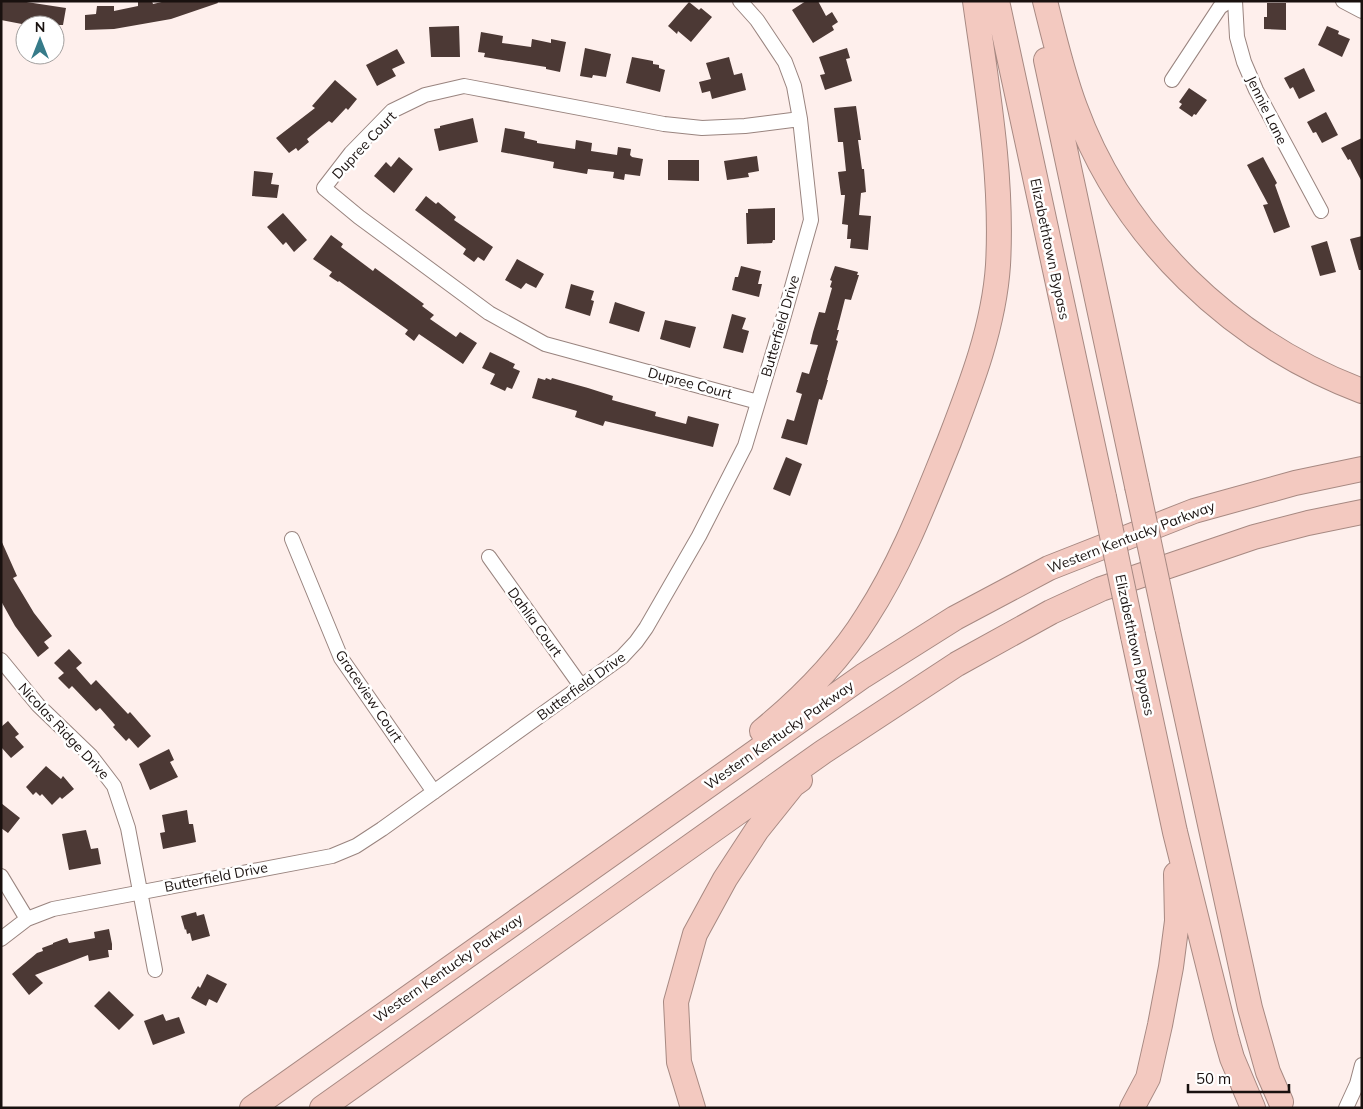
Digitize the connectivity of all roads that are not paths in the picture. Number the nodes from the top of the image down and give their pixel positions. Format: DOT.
graph roads {
  1 [pos="740,1"];
  2 [pos="975,1"];
  3 [pos="997,1"];
  4 [pos="1033,1"];
  5 [pos="1045,1"];
  6 [pos="1229,1"];
  7 [pos="1235,1"];
  8 [pos="1343,1"];
  9 [pos="1362,11"];
  10 [pos="1172,80"];
  11 [pos="800,119"];
  12 [pos="1321,211"];
  13 [pos="1362,391"];
  14 [pos="758,402"];
  15 [pos="1362,469"];
  16 [pos="1362,512"];
  17 [pos="292,539"];
  18 [pos="489,557"];
  19 [pos="1,660"];
  20 [pos="581,686"];
  21 [pos="874,717"];
  22 [pos="434,792"];
  23 [pos="1175,832"];
  24 [pos="1,876"];
  25 [pos="140,892"];
  26 [pos="549,897"];
  27 [pos="27,919"];
  28 [pos="1,939"];
  29 [pos="155,970"];
  30 [pos="1362,1065"];
  31 [pos="1275,1106"];
  32 [pos="252,1108"];
  33 [pos="322,1108"];
  34 [pos="693,1108"];
  35 [pos="1132,1108"];
  36 [pos="1252,1108"];
  37 [pos="1346,1108"];
  1 -- 11 [label="street, Butterfield Drive"];
  2 -- 26 [label="highway"];
  3 -- 23 [label="highway, Elizabethtown Bypass, bridge"];
  4 -- 31 [label="highway, bridge"];
  5 -- 13 [label="highway"];
  6 -- 10 [label="street"];
  7 -- 12 [label="street, Jennie Lane"];
  8 -- 9 [label="street"];
  11 -- 14 [label="street, Butterfield Drive"];
  11 -- 14 [label="street, Dupree Court"];
  14 -- 20 [label="street, Butterfield Drive"];
  15 -- 26 [label="highway, Western Kentucky Parkway"];
  16 -- 21 [label="highway"];
  17 -- 22 [label="street, Graceview Court"];
  18 -- 20 [label="street, Dahlia Court"];
  19 -- 25 [label="street, Nicolas Ridge Drive"];
  20 -- 22 [label="street, Butterfield Drive"];
  21 -- 33 [label="highway"];
  21 -- 34 [label="highway"];
  22 -- 25 [label="street, Butterfield Drive"];
  23 -- 35 [label="highway"];
  23 -- 36 [label="highway, Elizabethtown Bypass"];
  24 -- 27 [label="street"];
  25 -- 27 [label="street, Butterfield Drive"];
  25 -- 29 [label="street, Nicolas Ridge Drive"];
  26 -- 32 [label="highway, Western Kentucky Parkway"];
  27 -- 28 [label="street, Butterfield Drive"];
  30 -- 37 [label="street"];
}
